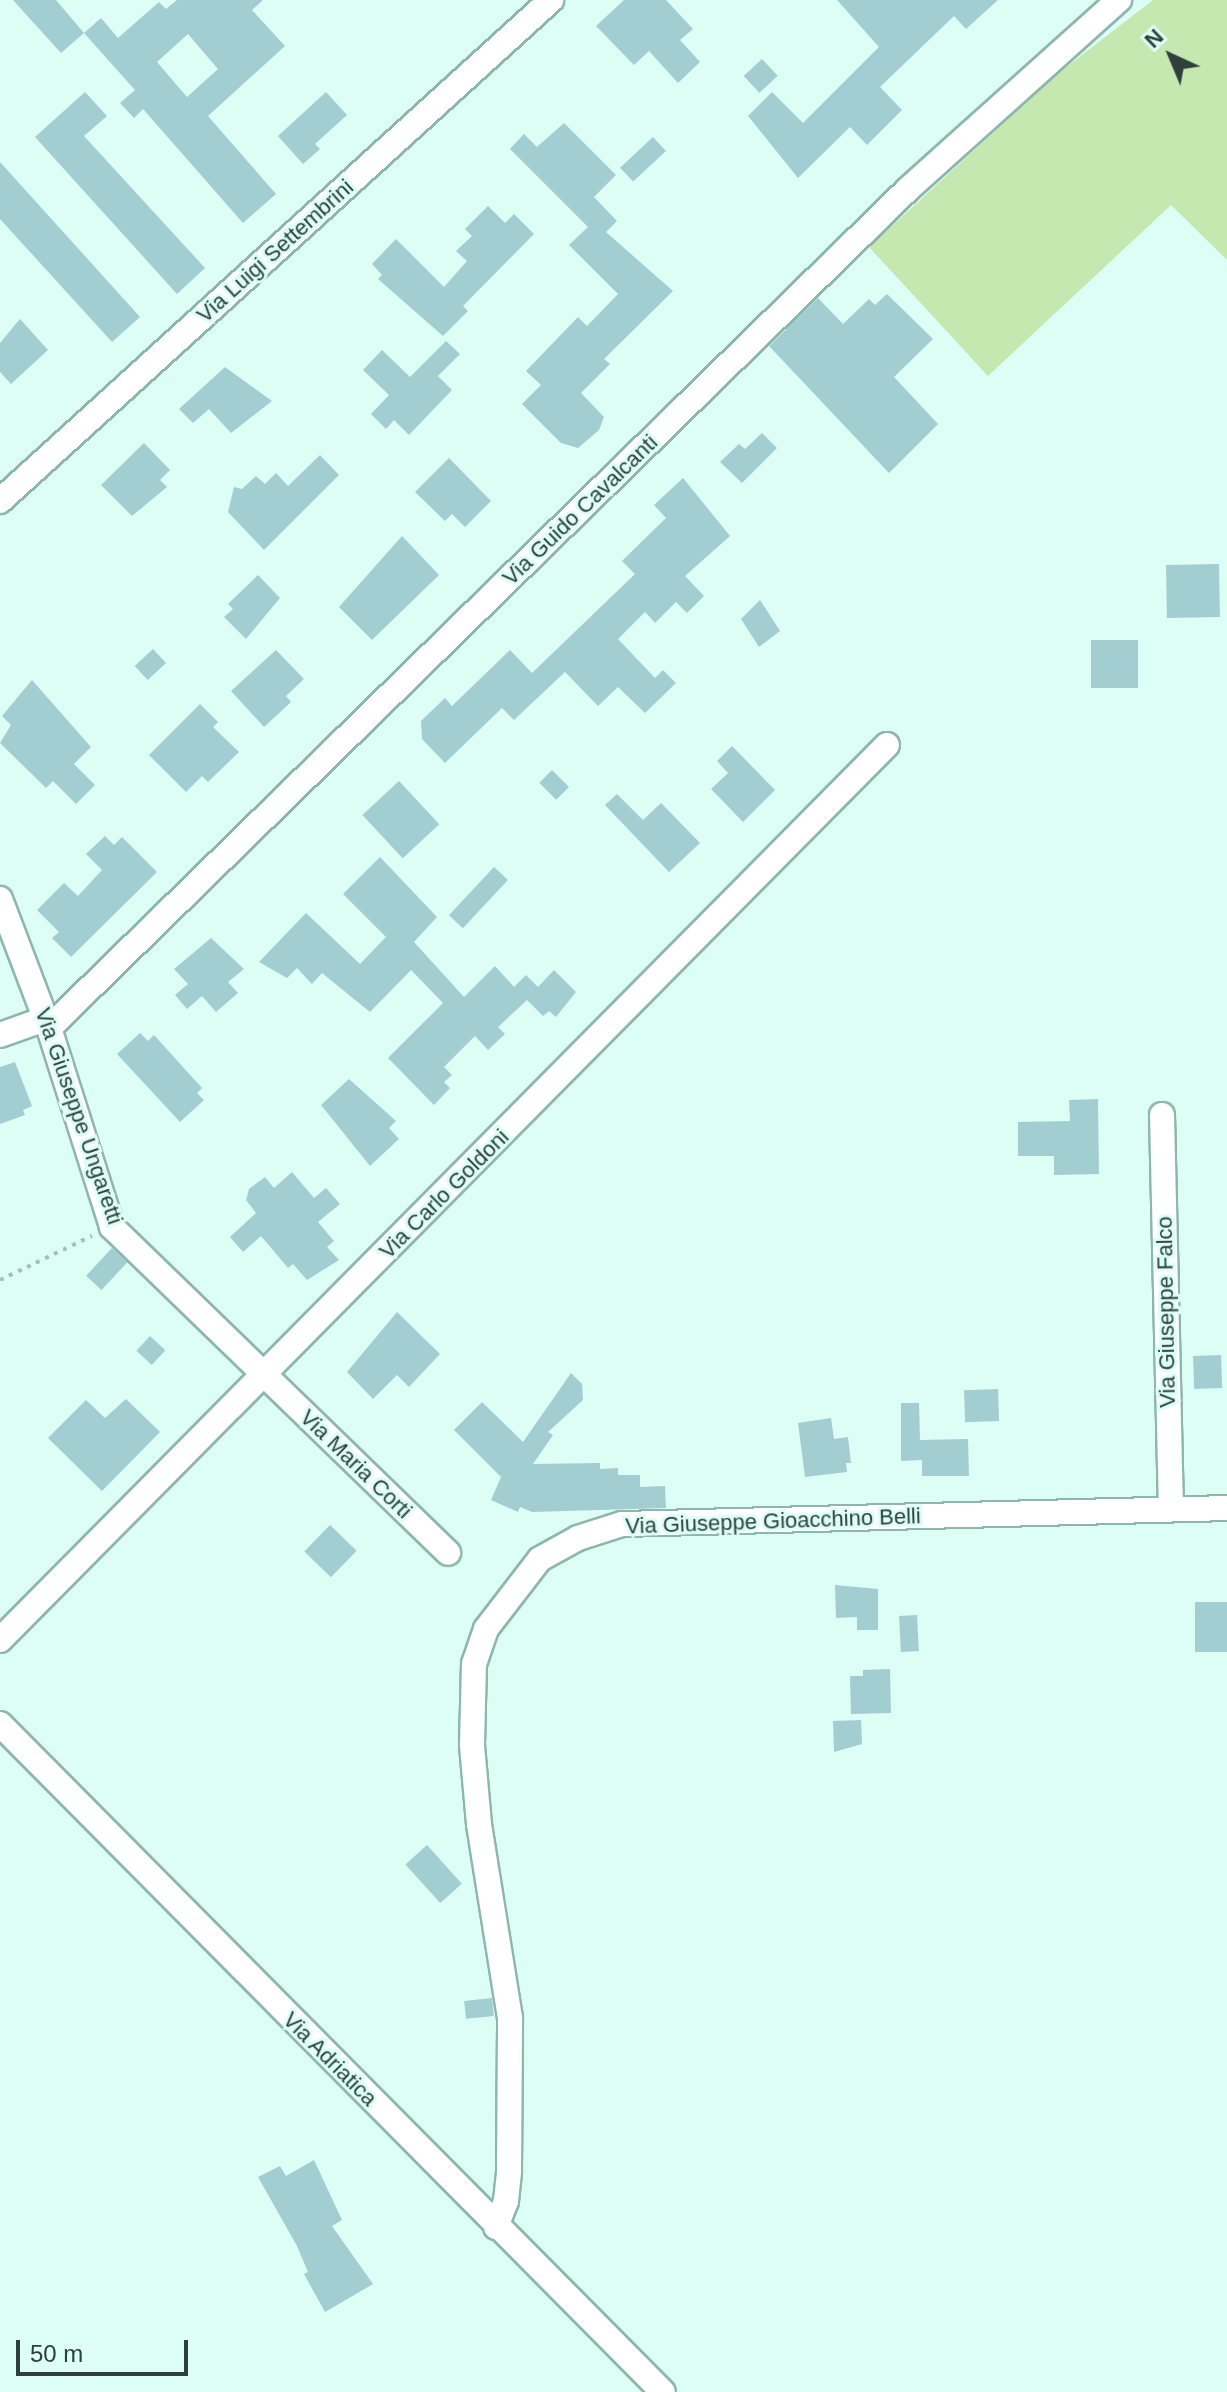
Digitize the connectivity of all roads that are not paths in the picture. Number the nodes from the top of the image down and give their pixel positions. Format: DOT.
graph roads {
  1 [pos="551,0"];
  2 [pos="1119,0"];
  3 [pos="0,501"];
  4 [pos="887,745"];
  5 [pos="0,899"];
  6 [pos="47,1023"];
  7 [pos="0,1035"];
  8 [pos="1162,1115"];
  9 [pos="265,1376"];
  10 [pos="1227,1508"];
  11 [pos="1171,1509"];
  12 [pos="448,1553"];
  13 [pos="0,1640"];
  14 [pos="0,1724"];
  15 [pos="496,2227"];
  16 [pos="663,2392"];
  1 -- 3 [label="street, Via Luigi Settembrini"];
  2 -- 6 [label="street, Via Guido Cavalcanti"];
  4 -- 9 [label="street, Via Carlo Goldoni"];
  5 -- 6 [label="street, Via Giuseppe Ungaretti"];
  6 -- 7 [label="street"];
  6 -- 9 [label="street, Via Giuseppe Ungaretti"];
  8 -- 11 [label="street, Via Giuseppe Falco"];
  9 -- 12 [label="street, Via Maria Corti"];
  9 -- 13 [label="street, Via Carlo Goldoni"];
  10 -- 11 [label="street, Via Giuseppe Gioacchino Belli"];
  11 -- 15 [label="street, Via Giuseppe Gioacchino Belli"];
  14 -- 15 [label="street, Via Adriatica"];
  15 -- 16 [label="street, Via Adriatica"];
}
